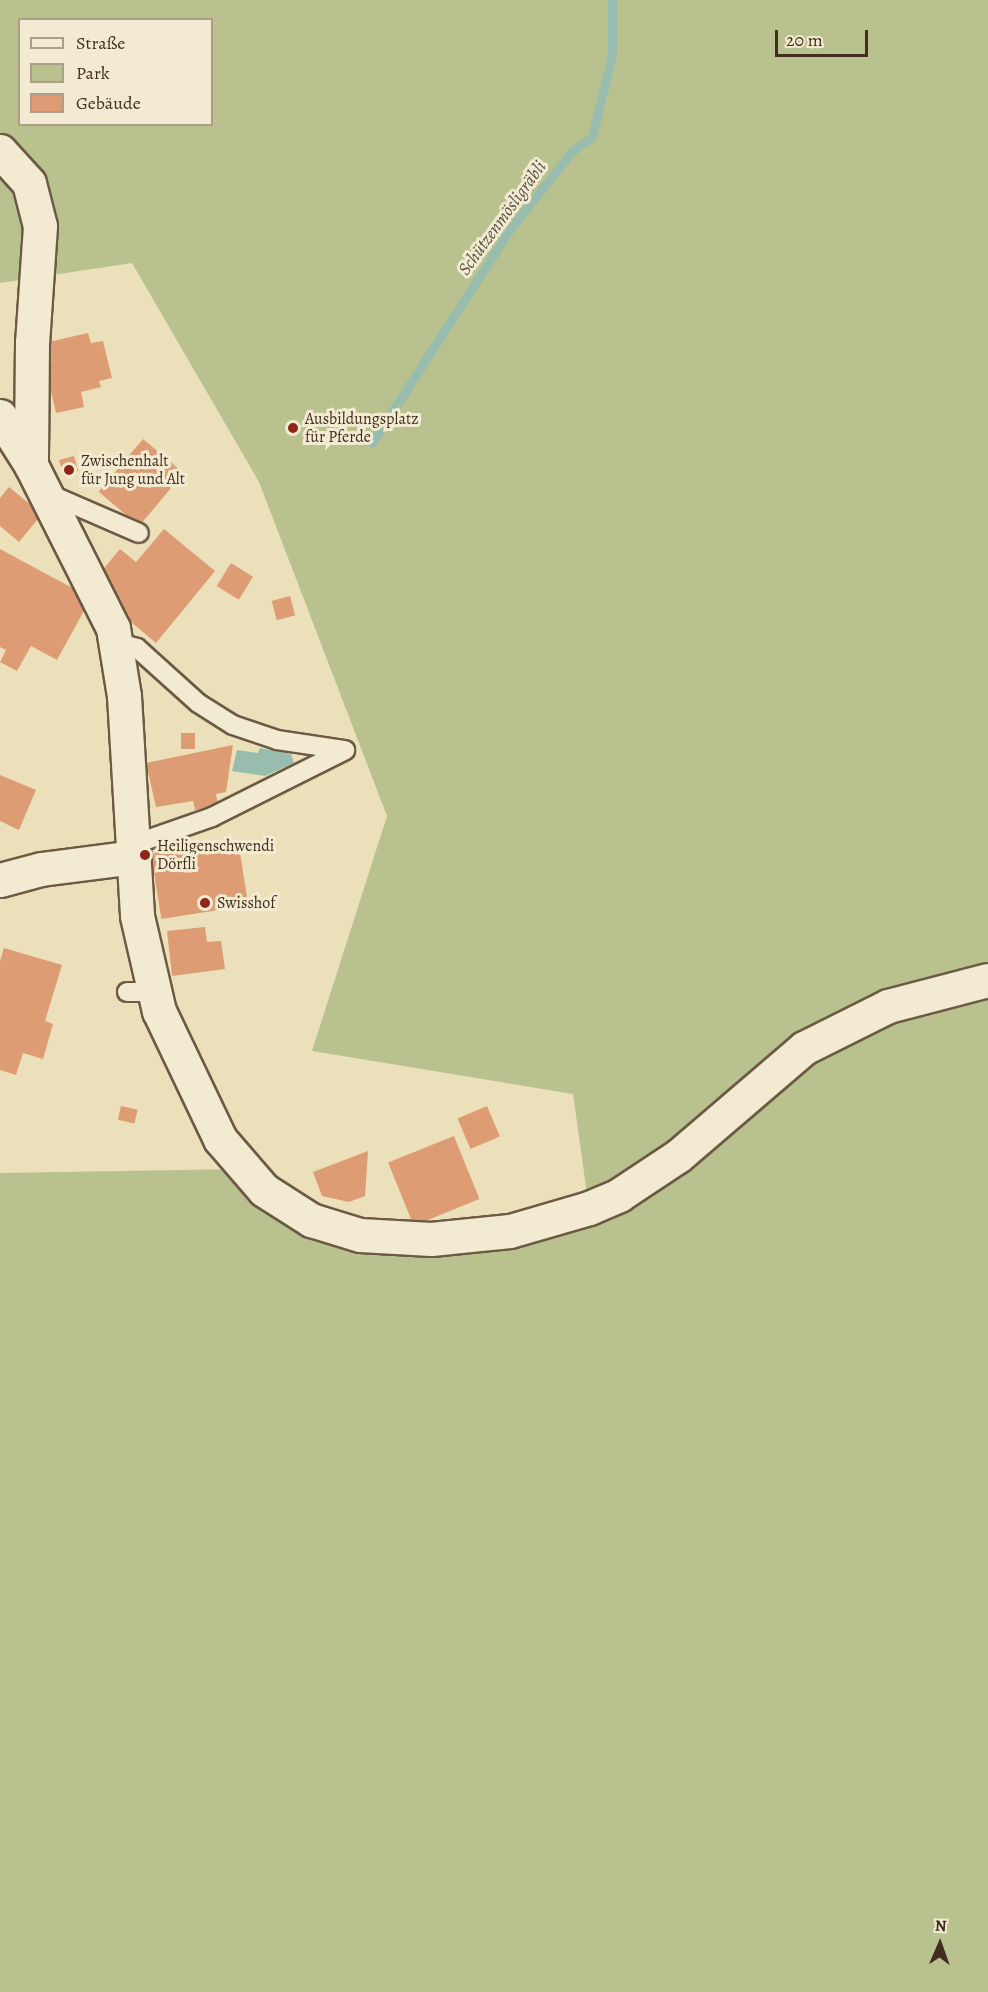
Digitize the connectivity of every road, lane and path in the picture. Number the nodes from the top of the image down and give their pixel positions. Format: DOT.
graph roads {
  1 [pos="0,151"];
  2 [pos="0,416"];
  3 [pos="38,478"];
  4 [pos="139,533"];
  5 [pos="115,642"];
  6 [pos="132,851"];
  7 [pos="0,880"];
  8 [pos="988,980"];
  1 -- 3 [label="street"];
  2 -- 3 [label="street"];
  3 -- 4 [label="lane"];
  3 -- 5 [label="street"];
  5 -- 6 [label="street"];
  5 -- 6 [label="lane"];
  6 -- 7 [label="street"];
  6 -- 8 [label="street"];
}
